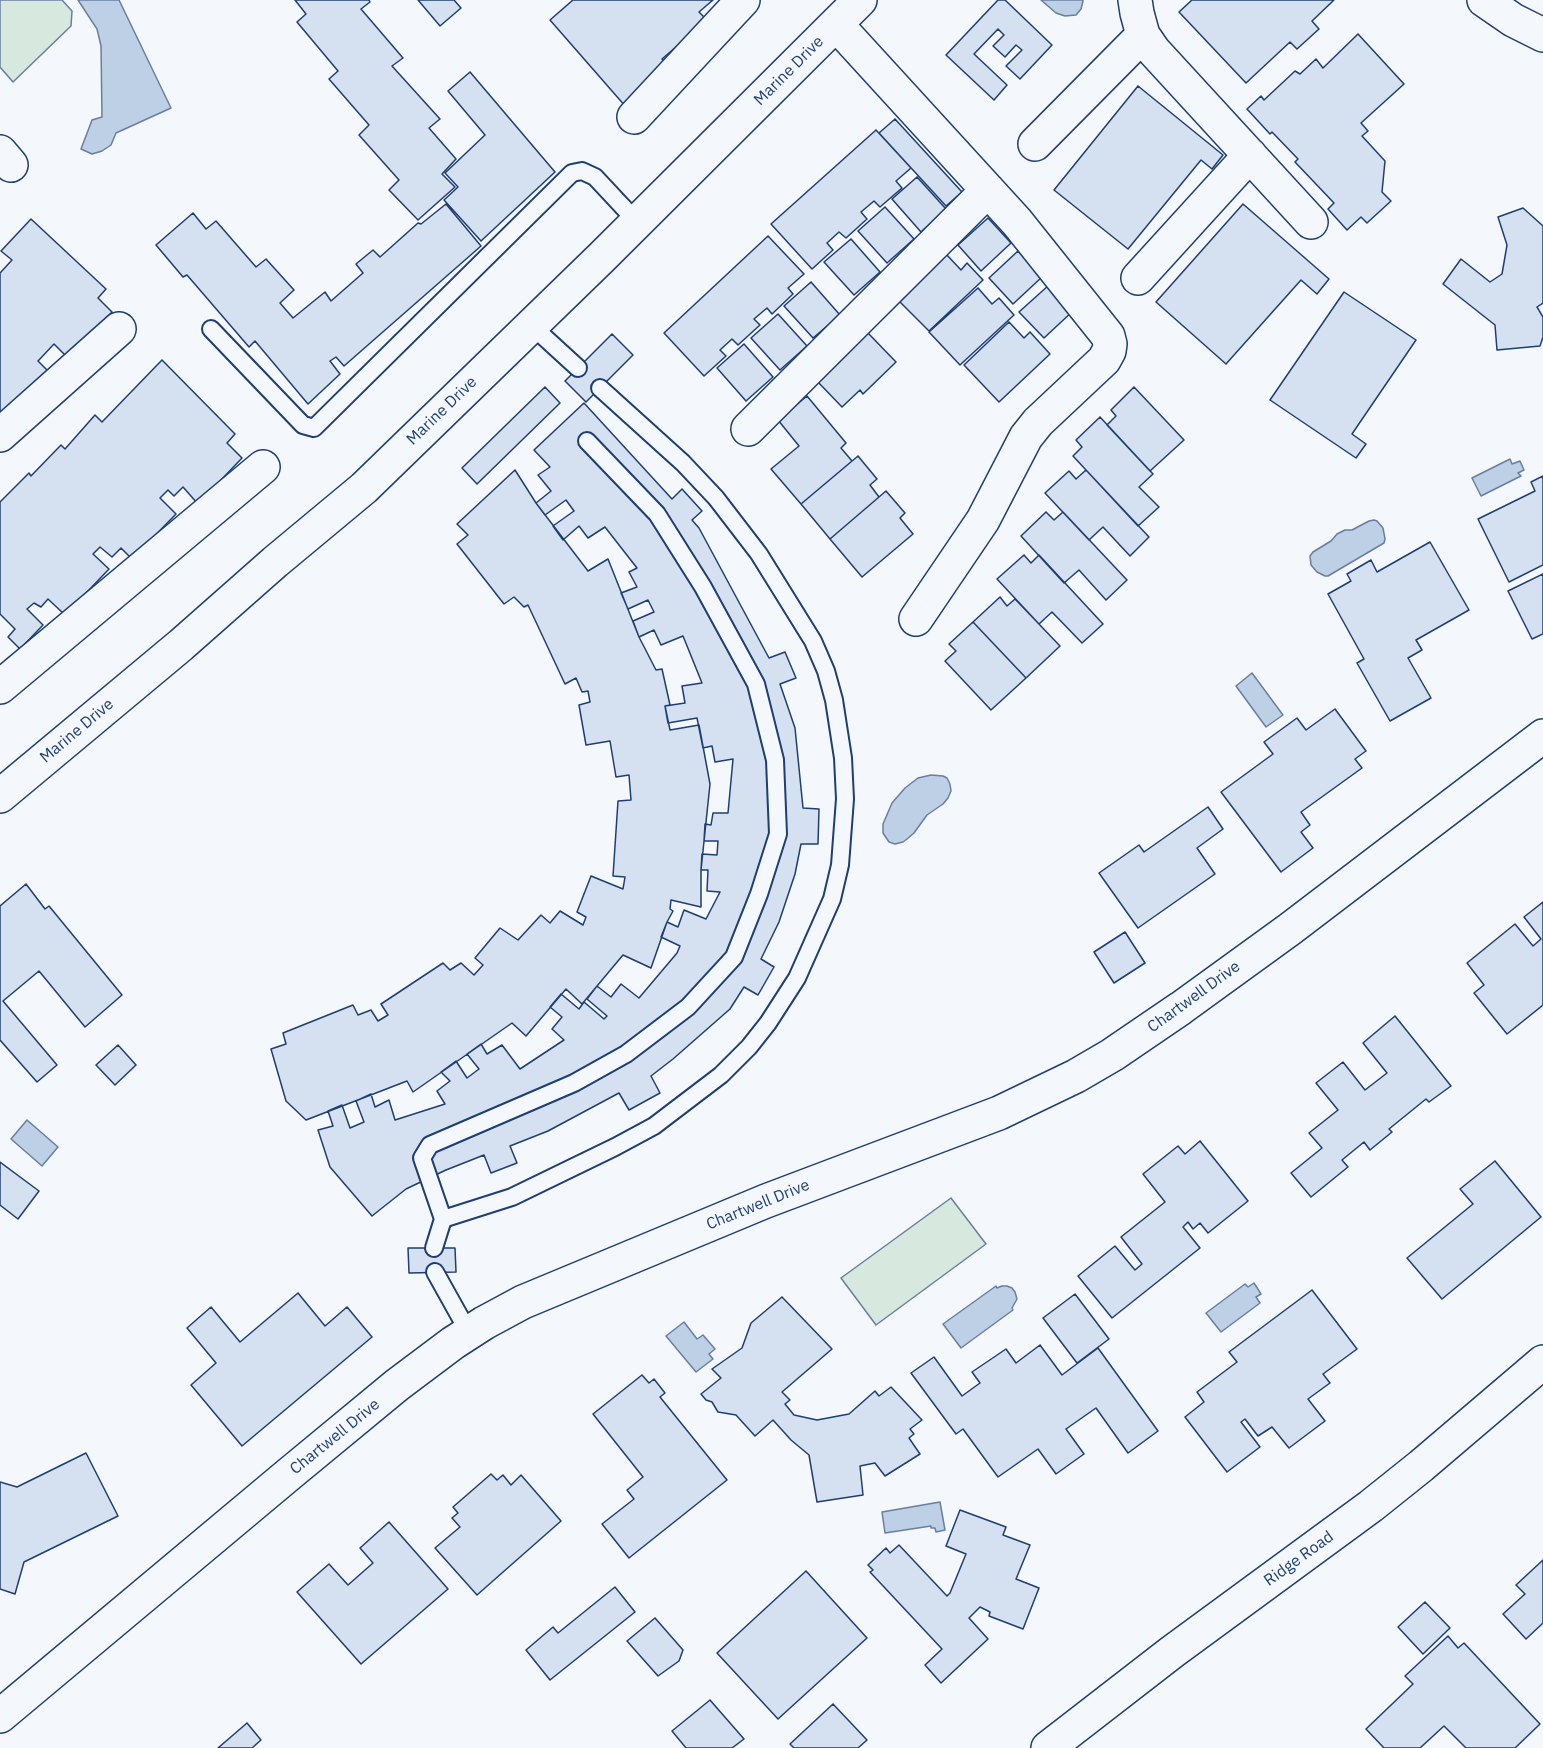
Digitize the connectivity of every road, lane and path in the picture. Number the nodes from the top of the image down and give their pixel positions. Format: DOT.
graph roads {
  1 [pos="743,0"];
  2 [pos="860,0"];
  3 [pos="1135,0"];
  4 [pos="1484,0"];
  5 [pos="836,24"];
  6 [pos="1143,35"];
  7 [pos="1543,35"];
  8 [pos="634,117"];
  9 [pos="1035,144"];
  10 [pos="1250,155"];
  11 [pos="988,190"];
  12 [pos="637,222"];
  13 [pos="1311,222"];
  14 [pos="1138,278"];
  15 [pos="531,325"];
  16 [pos="119,329"];
  17 [pos="211,329"];
  18 [pos="578,368"];
  19 [pos="600,388"];
  20 [pos="748,429"];
  21 [pos="0,435"];
  22 [pos="588,441"];
  23 [pos="263,467"];
  24 [pos="916,619"];
  25 [pos="0,687"];
  26 [pos="1543,736"];
  27 [pos="0,796"];
  28 [pos="443,1220"];
  29 [pos="434,1248"];
  30 [pos="435,1272"];
  31 [pos="469,1333"];
  32 [pos="1543,1362"];
  33 [pos="0,1716"];
  34 [pos="1048,1748"];
  1 -- 8 [label="street"];
  2 -- 5 [label="street, Marine Drive"];
  3 -- 6 [label="street"];
  4 -- 7 [label="street"];
  5 -- 11 [label="street"];
  5 -- 12 [label="street, Marine Drive"];
  6 -- 9 [label="street"];
  6 -- 10 [label="street"];
  10 -- 13 [label="street"];
  10 -- 14 [label="street"];
  11 -- 20 [label="street"];
  11 -- 24 [label="street"];
  12 -- 15 [label="street, Marine Drive"];
  12 -- 17 [label="lane"];
  15 -- 18 [label="lane"];
  15 -- 27 [label="street, Marine Drive"];
  16 -- 21 [label="street"];
  19 -- 28 [label="lane"];
  22 -- 28 [label="lane"];
  23 -- 25 [label="street"];
  26 -- 31 [label="street, Chartwell Drive"];
  28 -- 29 [label="lane"];
  30 -- 31 [label="lane"];
  31 -- 33 [label="street, Chartwell Drive"];
  32 -- 34 [label="street, Ridge Road"];
}
